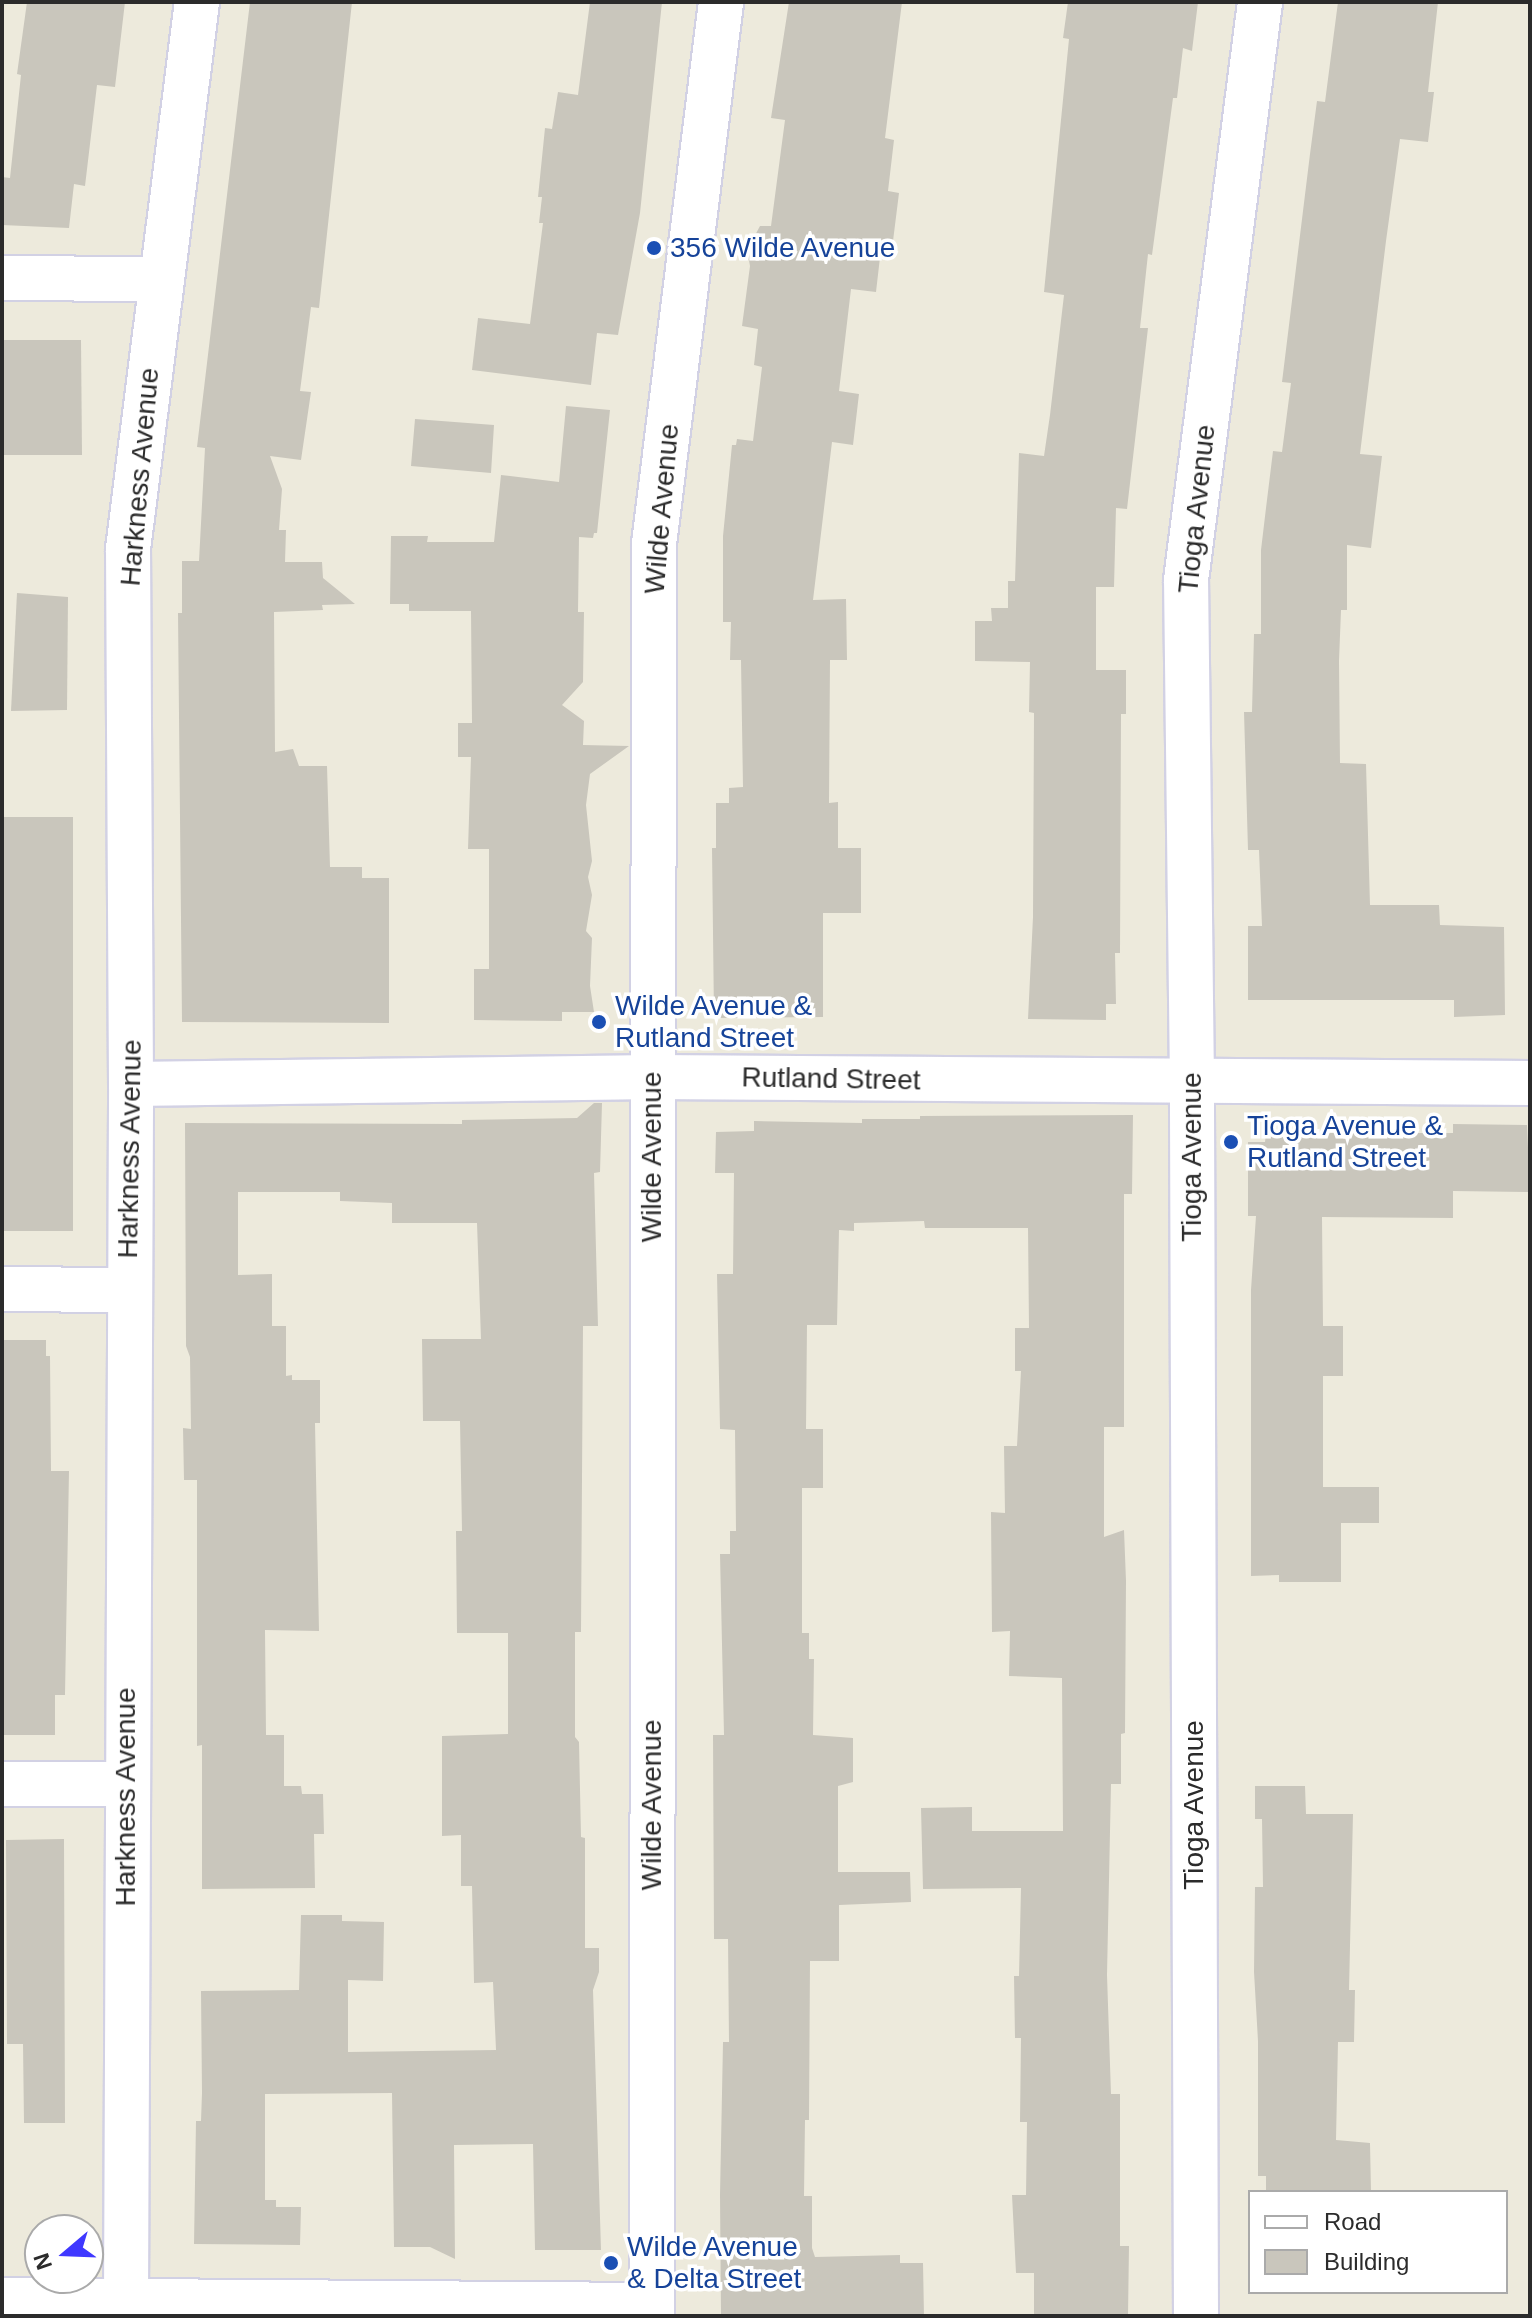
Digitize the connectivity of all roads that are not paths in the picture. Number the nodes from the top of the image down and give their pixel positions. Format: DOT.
graph roads {
  1 [pos="197,2"];
  2 [pos="721,2"];
  3 [pos="1260,2"];
  4 [pos="2,278"];
  5 [pos="160,279"];
  6 [pos="652,1077"];
  7 [pos="1192,1083"];
  8 [pos="1530,1083"];
  9 [pos="131,1084"];
  10 [pos="2,1289"];
  11 [pos="128,1290"];
  12 [pos="2,1784"];
  13 [pos="126,1784"];
  14 [pos="126,2299"];
  15 [pos="2,2300"];
  16 [pos="652,2310"];
  17 [pos="1196,2316"];
  1 -- 5 [label="street, Harkness Avenue"];
  2 -- 6 [label="street, Wilde Avenue"];
  3 -- 7 [label="street, Tioga Avenue"];
  4 -- 5 [label="street"];
  5 -- 9 [label="street, Harkness Avenue"];
  6 -- 7 [label="street, Rutland Street"];
  6 -- 9 [label="street, Rutland Street"];
  6 -- 16 [label="street, Wilde Avenue"];
  7 -- 8 [label="street, Rutland Street"];
  7 -- 17 [label="street, Tioga Avenue"];
  9 -- 11 [label="street, Harkness Avenue"];
  10 -- 11 [label="street"];
  11 -- 13 [label="street, Harkness Avenue"];
  12 -- 13 [label="street"];
  13 -- 14 [label="street, Harkness Avenue"];
  14 -- 15 [label="street"];
  14 -- 16 [label="street"];
}
